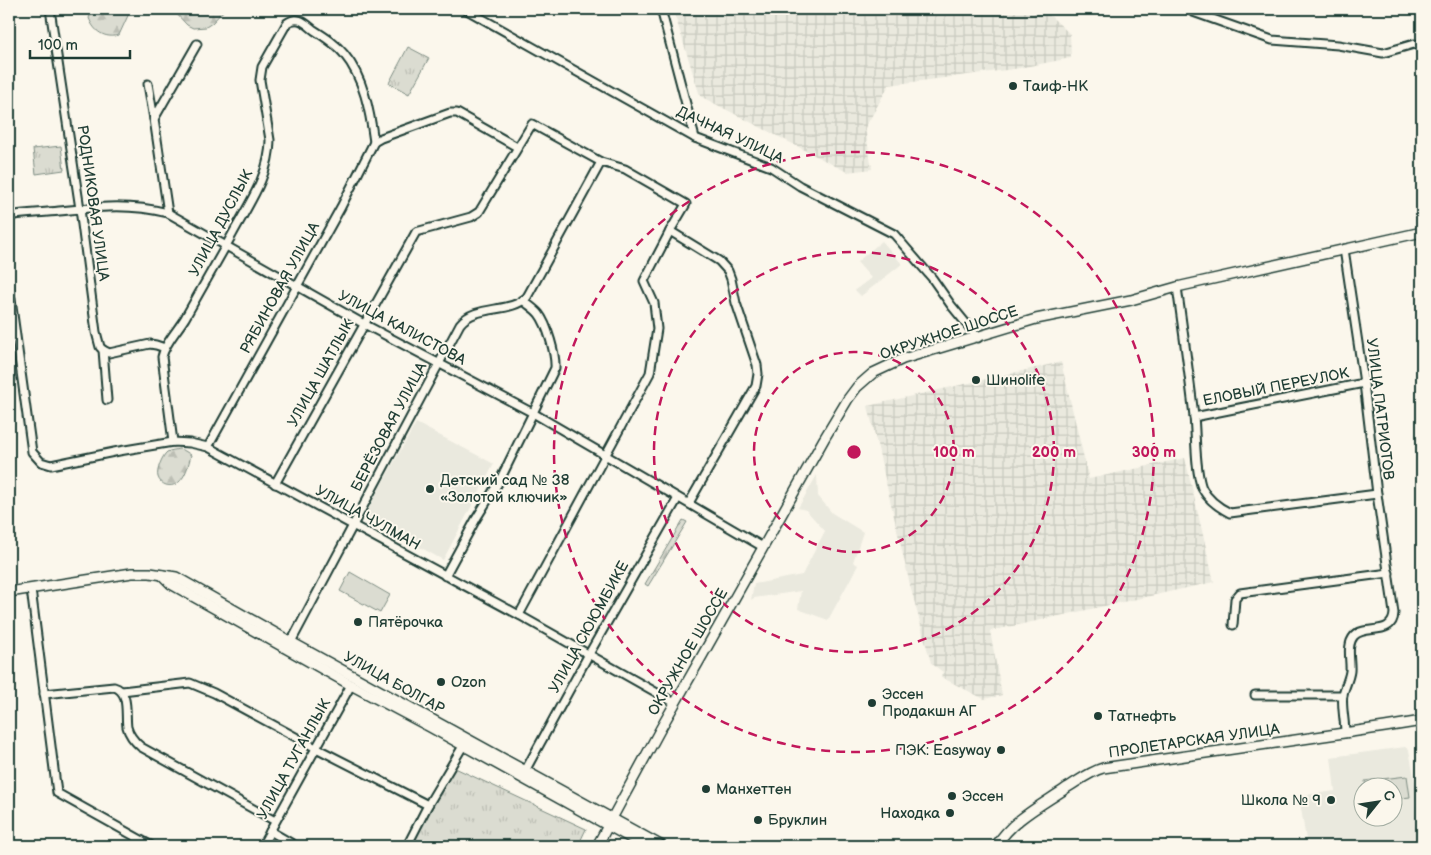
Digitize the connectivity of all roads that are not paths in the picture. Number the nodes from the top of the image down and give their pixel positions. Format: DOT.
graph roads {
  1 [pos="50,9"];
  2 [pos="465,9"];
  3 [pos="661,9"];
  4 [pos="1188,9"];
  5 [pos="197,44"];
  6 [pos="1422,47"];
  7 [pos="148,84"];
  8 [pos="154,119"];
  9 [pos="695,138"];
  10 [pos="374,142"];
  11 [pos="517,147"];
  12 [pos="601,162"];
  13 [pos="9,208"];
  14 [pos="80,209"];
  15 [pos="168,213"];
  16 [pos="11,216"];
  17 [pos="670,231"];
  18 [pos="1422,232"];
  19 [pos="226,246"];
  20 [pos="1344,249"];
  21 [pos="9,284"];
  22 [pos="297,286"];
  23 [pos="1177,287"];
  24 [pos="523,300"];
  25 [pos="364,324"];
  26 [pos="978,338"];
  27 [pos="165,348"];
  28 [pos="103,350"];
  29 [pos="438,364"];
  30 [pos="1364,383"];
  31 [pos="107,400"];
  32 [pos="533,413"];
  33 [pos="1194,417"];
  34 [pos="172,442"];
  35 [pos="208,446"];
  36 [pos="605,455"];
  37 [pos="275,484"];
  38 [pos="1377,494"];
  39 [pos="678,498"];
  40 [pos="689,503"];
  41 [pos="354,526"];
  42 [pos="763,547"];
  43 [pos="1388,573"];
  44 [pos="162,575"];
  45 [pos="445,576"];
  46 [pos="31,589"];
  47 [pos="9,592"];
  48 [pos="519,615"];
  49 [pos="1233,625"];
  50 [pos="291,642"];
  51 [pos="589,654"];
  52 [pos="351,686"];
  53 [pos="122,691"];
  54 [pos="44,694"];
  55 [pos="1255,695"];
  56 [pos="1343,695"];
  57 [pos="675,703"];
  58 [pos="1422,721"];
  59 [pos="1345,733"];
  60 [pos="463,746"];
  61 [pos="316,748"];
  62 [pos="525,771"];
  63 [pos="428,805"];
  64 [pos="275,821"];
  65 [pos="610,822"];
  66 [pos="270,831"];
  67 [pos="152,846"];
  68 [pos="262,846"];
  69 [pos="296,846"];
  70 [pos="407,846"];
  71 [pos="597,846"];
  72 [pos="645,846"];
  73 [pos="662,846"];
  74 [pos="996,846"];
  1 -- 14 [label="street, РОДНИКОВАЯ УЛИЦА"];
  2 -- 9 [label="street, ДАЧНАЯ УЛИЦА"];
  3 -- 9 [label="street"];
  4 -- 6 [label="street"];
  5 -- 8 [label="street"];
  7 -- 8 [label="street"];
  8 -- 15 [label="street"];
  9 -- 26 [label="street, ДАЧНАЯ УЛИЦА"];
  10 -- 11 [label="street"];
  10 -- 19 [label="street, УЛИЦА ДУСЛЫК"];
  10 -- 22 [label="street, РЯБИНОВАЯ УЛИЦА"];
  11 -- 12 [label="street, УЛИЦА ШАТЛЫК"];
  11 -- 25 [label="street, УЛИЦА ШАТЛЫК"];
  12 -- 17 [label="street"];
  12 -- 24 [label="street"];
  13 -- 16 [label="street"];
  14 -- 15 [label="street, УЛИЦА КАЛИСТОВА"];
  14 -- 16 [label="street, УЛИЦА КАЛИСТОВА"];
  14 -- 28 [label="street, РОДНИКОВАЯ УЛИЦА"];
  15 -- 19 [label="street, УЛИЦА КАЛИСТОВА"];
  17 -- 36 [label="street"];
  17 -- 40 [label="street"];
  18 -- 20 [label="street, ОКРУЖНОЕ ШОССЕ"];
  19 -- 22 [label="street, УЛИЦА КАЛИСТОВА"];
  19 -- 27 [label="street, УЛИЦА ДУСЛЫК"];
  20 -- 23 [label="street, ОКРУЖНОЕ ШОССЕ"];
  20 -- 30 [label="street, УЛИЦА ПАТРИОТОВ"];
  21 -- 34 [label="street, УЛИЦА ЧУЛМАН"];
  22 -- 25 [label="street, УЛИЦА КАЛИСТОВА"];
  22 -- 35 [label="street, РЯБИНОВАЯ УЛИЦА"];
  23 -- 26 [label="street, ОКРУЖНОЕ ШОССЕ"];
  23 -- 33 [label="street"];
  24 -- 29 [label="street, БЕРЁЗОВАЯ УЛИЦА"];
  24 -- 32 [label="street"];
  25 -- 29 [label="street, УЛИЦА КАЛИСТОВА"];
  25 -- 37 [label="street, УЛИЦА ШАТЛЫК"];
  26 -- 42 [label="street, ОКРУЖНОЕ ШОССЕ"];
  27 -- 28 [label="street"];
  27 -- 34 [label="street"];
  28 -- 31 [label="street, РОДНИКОВАЯ УЛИЦА"];
  29 -- 32 [label="street, УЛИЦА КАЛИСТОВА"];
  29 -- 41 [label="street, БЕРЁЗОВАЯ УЛИЦА"];
  30 -- 33 [label="street, ЕЛОВЫЙ ПЕРЕУЛОК"];
  30 -- 38 [label="street, УЛИЦА ПАТРИОТОВ"];
  32 -- 36 [label="street, УЛИЦА КАЛИСТОВА"];
  32 -- 45 [label="street"];
  33 -- 38 [label="street"];
  34 -- 35 [label="street, УЛИЦА ЧУЛМАН"];
  35 -- 37 [label="street, УЛИЦА ЧУЛМАН"];
  36 -- 39 [label="street, УЛИЦА КАЛИСТОВА"];
  36 -- 48 [label="street"];
  37 -- 41 [label="street, УЛИЦА ЧУЛМАН"];
  38 -- 43 [label="street, УЛИЦА ПАТРИОТОВ"];
  39 -- 40 [label="street, УЛИЦА КАЛИСТОВА"];
  39 -- 51 [label="street, УЛИЦА СЮЮМБИКЕ"];
  40 -- 42 [label="street, УЛИЦА КАЛИСТОВА"];
  41 -- 45 [label="street, УЛИЦА ЧУЛМАН"];
  41 -- 50 [label="street, БЕРЁЗОВАЯ УЛИЦА"];
  42 -- 57 [label="street, ОКРУЖНОЕ ШОССЕ"];
  43 -- 49 [label="street"];
  43 -- 56 [label="street, УЛИЦА ПАТРИОТОВ"];
  44 -- 46 [label="street, УЛИЦА БОЛГАР"];
  44 -- 50 [label="street, УЛИЦА БОЛГАР"];
  44 -- 52 [label="street, УЛИЦА БОЛГАР"];
  45 -- 48 [label="street, УЛИЦА ЧУЛМАН"];
  46 -- 47 [label="street, УЛИЦА БОЛГАР"];
  46 -- 54 [label="street"];
  48 -- 51 [label="street, УЛИЦА ЧУЛМАН"];
  50 -- 62 [label="street, УЛИЦА БОЛГАР"];
  51 -- 57 [label="street, УЛИЦА ЧУЛМАН"];
  51 -- 62 [label="street, УЛИЦА СЮЮМБИКЕ"];
  52 -- 60 [label="street, УЛИЦА БОЛГАР"];
  52 -- 61 [label="street, УЛИЦА ТУГАНЛЫК"];
  53 -- 54 [label="street"];
  53 -- 61 [label="street"];
  53 -- 64 [label="street"];
  54 -- 67 [label="street"];
  55 -- 56 [label="street"];
  56 -- 59 [label="street"];
  57 -- 65 [label="street, ОКРУЖНОЕ ШОССЕ"];
  58 -- 59 [label="street, ПРОЛЕТАРСКАЯ УЛИЦА"];
  59 -- 74 [label="street, ПРОЛЕТАРСКАЯ УЛИЦА"];
  60 -- 63 [label="street"];
  60 -- 65 [label="street, УЛИЦА БОЛГАР"];
  61 -- 63 [label="street"];
  61 -- 64 [label="street, УЛИЦА ТУГАНЛЫК"];
  62 -- 65 [label="street, УЛИЦА БОЛГАР"];
  63 -- 70 [label="street"];
  64 -- 66 [label="street, УЛИЦА ТУГАНЛЫК"];
  65 -- 71 [label="street, ОКРУЖНОЕ ШОССЕ"];
  65 -- 72 [label="street"];
  65 -- 73 [label="street"];
  66 -- 68 [label="street, УЛИЦА ТУГАНЛЫК"];
  66 -- 69 [label="street"];
}
